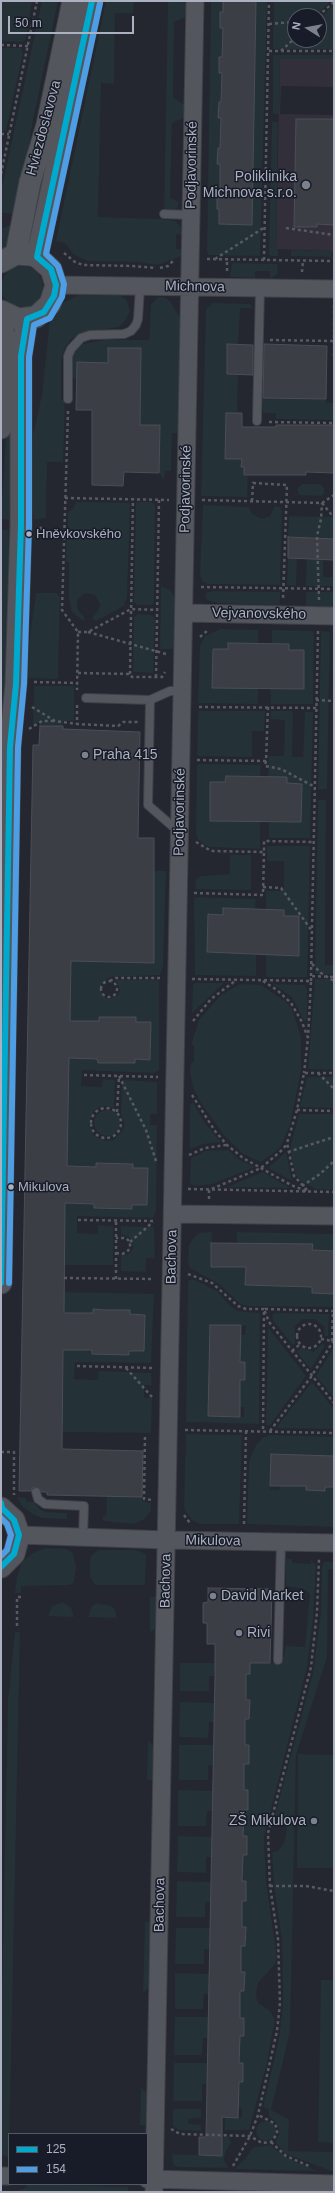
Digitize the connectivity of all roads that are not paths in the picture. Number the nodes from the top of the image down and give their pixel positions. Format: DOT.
graph roads {
  1 [pos="73,1"];
  2 [pos="92,1"];
  3 [pos="195,1"];
  4 [pos="164,214"];
  5 [pos="191,215"];
  6 [pos="37,257"];
  7 [pos="9,258"];
  8 [pos="56,285"];
  9 [pos="140,287"];
  10 [pos="189,287"];
  11 [pos="260,288"];
  12 [pos="334,290"];
  13 [pos="2,312"];
  14 [pos="27,319"];
  15 [pos="68,399"];
  16 [pos="257,422"];
  17 [pos="1,428"];
  18 [pos="184,613"];
  19 [pos="326,616"];
  20 [pos="182,691"];
  21 [pos="86,698"];
  22 [pos="150,700"];
  23 [pos="180,832"];
  24 [pos="182,979"];
  25 [pos="334,1216"];
  26 [pos="166,1218"];
  27 [pos="1,1283"];
  28 [pos="36,1492"];
  29 [pos="1,1506"];
  30 [pos="19,1535"];
  31 [pos="83,1537"];
  32 [pos="167,1540"];
  33 [pos="281,1542"];
  34 [pos="327,1543"];
  35 [pos="1,1567"];
  36 [pos="278,1660"];
  37 [pos="152,2184"];
  38 [pos="334,2184"];
  1 -- 7 [label="street, Hviezdoslavova"];
  2 -- 6 [label="street, Hviezdoslavova"];
  3 -- 5 [label="street, Podjavorinské"];
  4 -- 5 [label="lane"];
  5 -- 10 [label="street, Podjavorinské"];
  6 -- 7 [label="street, Hviezdoslavova"];
  6 -- 8 [label="street"];
  8 -- 9 [label="street, Michnova"];
  8 -- 14 [label="street"];
  9 -- 10 [label="street, Michnova"];
  9 -- 15 [label="lane"];
  10 -- 11 [label="street, Michnova"];
  10 -- 18 [label="street, Podjavorinské"];
  11 -- 12 [label="street, Michnova"];
  11 -- 16 [label="lane"];
  13 -- 14 [label="street"];
  13 -- 17 [label="street"];
  14 -- 27 [label="street"];
  18 -- 19 [label="street, Vejvanovského"];
  18 -- 20 [label="street, Podjavorinské"];
  20 -- 22 [label="lane"];
  20 -- 23 [label="street, Podjavorinské"];
  21 -- 22 [label="lane"];
  22 -- 23 [label="lane"];
  23 -- 24 [label="street, Podjavorinské"];
  24 -- 26 [label="street, Bachova"];
  25 -- 26 [label="street"];
  26 -- 32 [label="street, Bachova"];
  28 -- 31 [label="lane"];
  29 -- 30 [label="street"];
  30 -- 31 [label="street, Mikulova"];
  30 -- 35 [label="street"];
  31 -- 32 [label="street, Mikulova"];
  32 -- 33 [label="street, Mikulova"];
  32 -- 37 [label="street, Bachova"];
  33 -- 34 [label="street, Mikulova"];
  33 -- 36 [label="lane"];
  37 -- 38 [label="street"];
}
